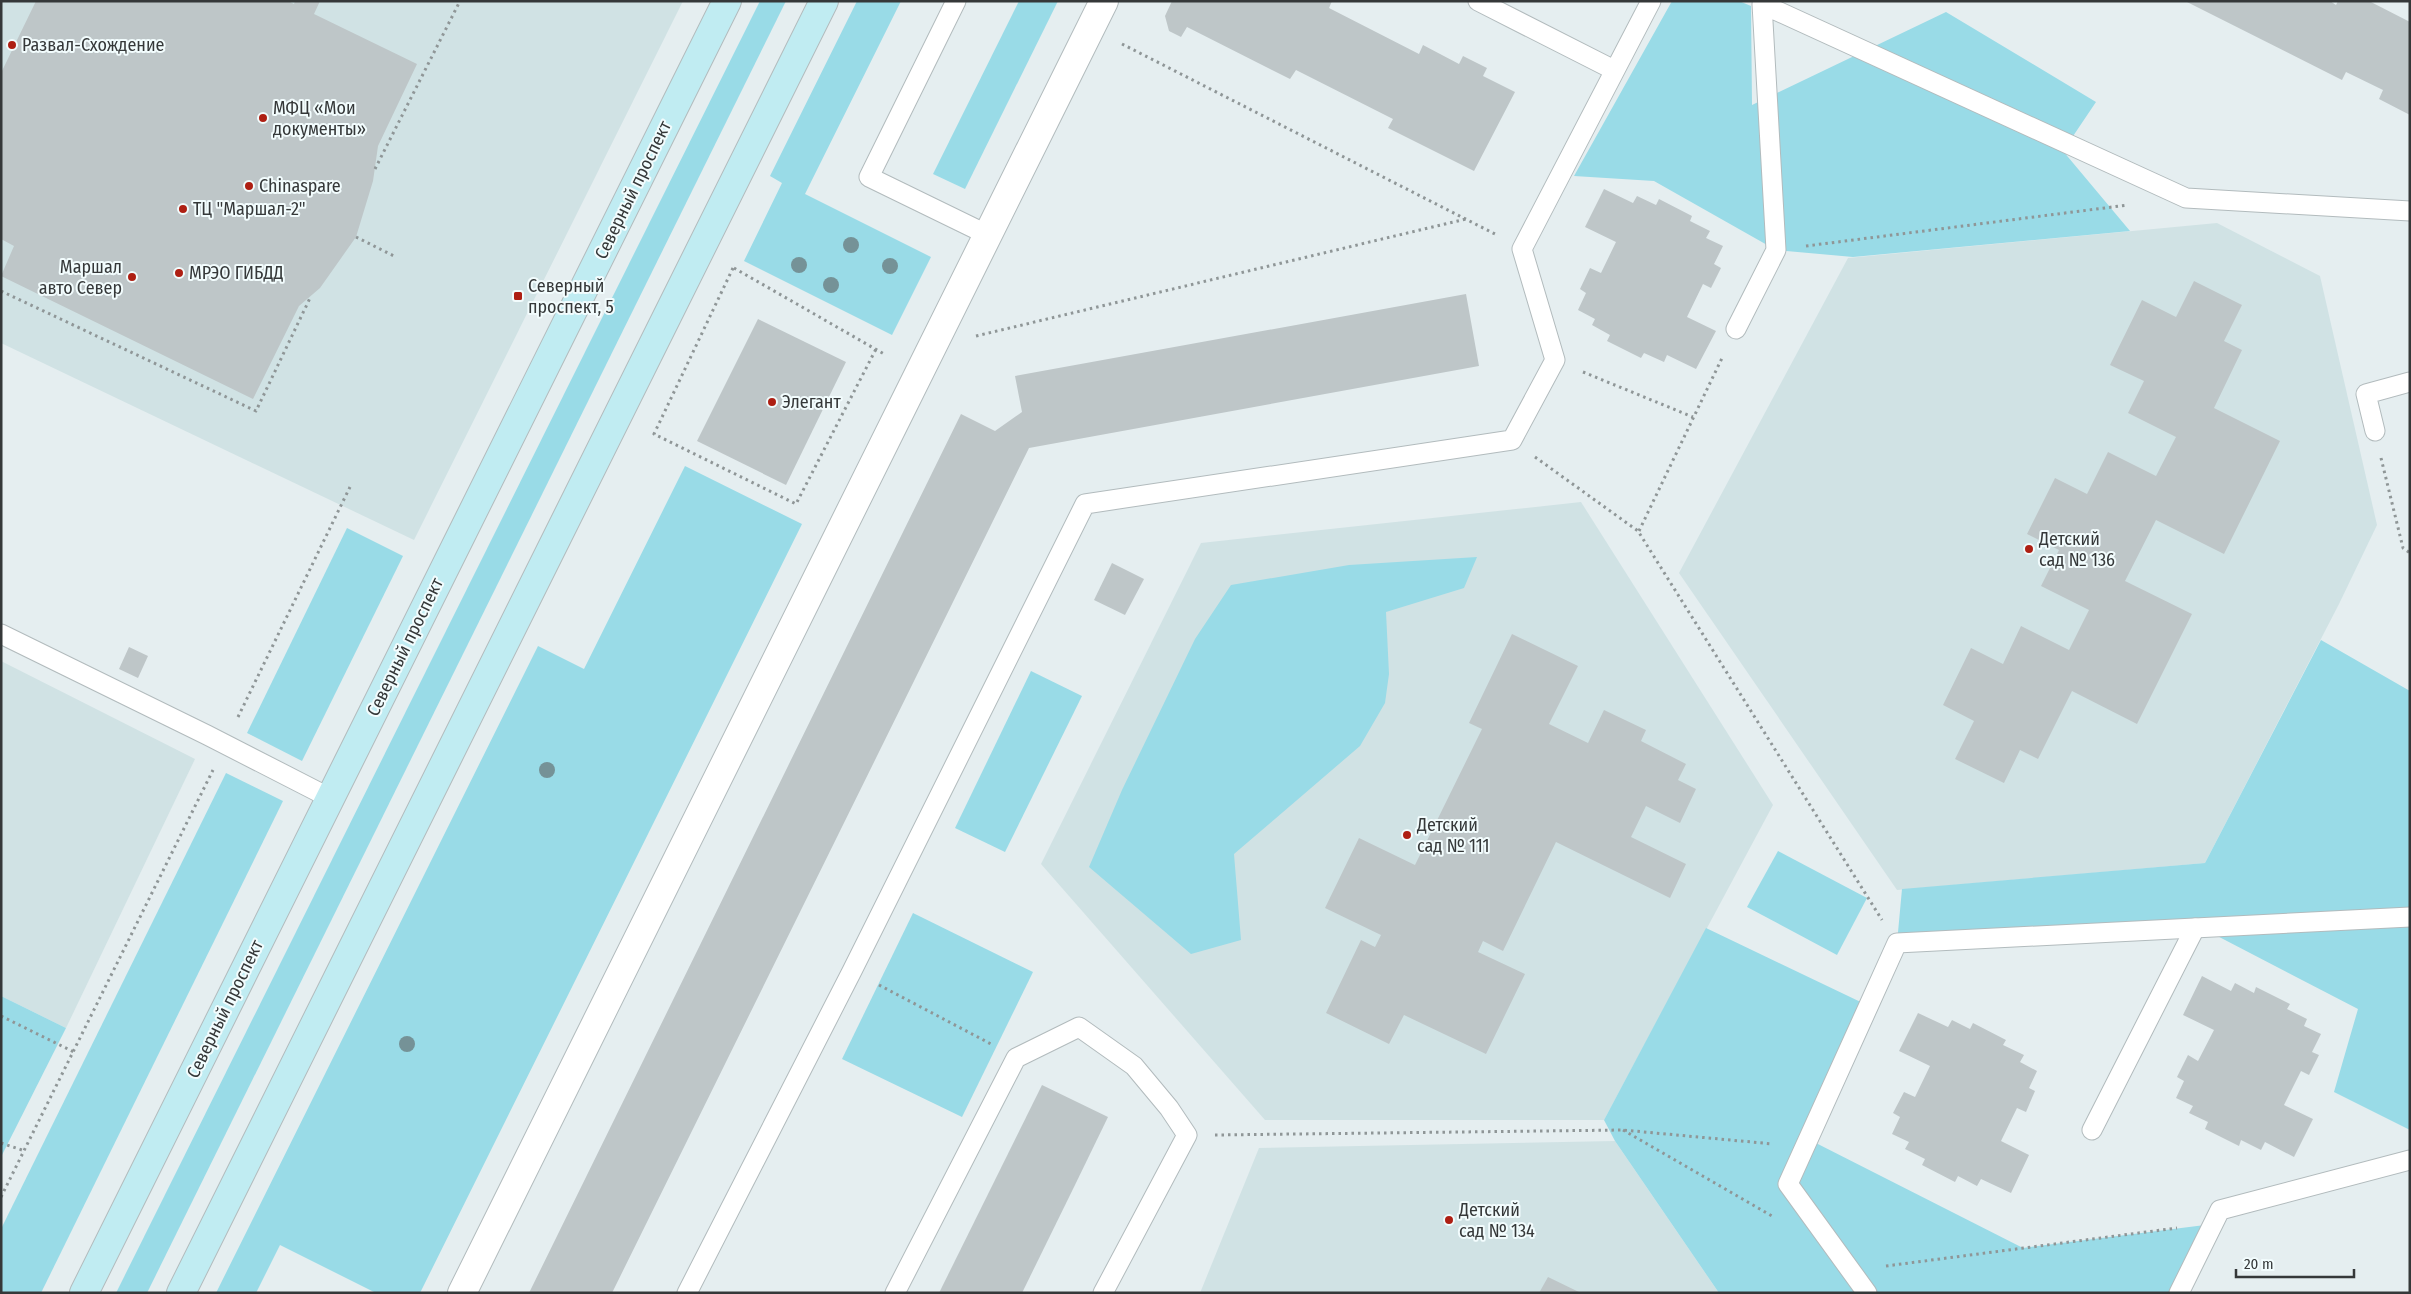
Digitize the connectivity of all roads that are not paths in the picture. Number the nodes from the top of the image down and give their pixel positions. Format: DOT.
graph roads {
  1 [pos="727,1"];
  2 [pos="824,1"];
  3 [pos="956,1"];
  4 [pos="1104,1"];
  5 [pos="1478,1"];
  6 [pos="1651,1"];
  7 [pos="1761,2"];
  8 [pos="1614,70"];
  9 [pos="2410,211"];
  10 [pos="988,235"];
  11 [pos="1736,329"];
  12 [pos="2410,382"];
  13 [pos="2375,431"];
  14 [pos="1,634"];
  15 [pos="330,798"];
  16 [pos="2410,917"];
  17 [pos="2195,928"];
  18 [pos="2092,1130"];
  19 [pos="2410,1160"];
  20 [pos="84,1293"];
  21 [pos="181,1293"];
  22 [pos="462,1293"];
  23 [pos="686,1293"];
  24 [pos="895,1293"];
  25 [pos="1103,1293"];
  26 [pos="1867,1293"];
  27 [pos="2179,1293"];
  1 -- 15 [label="main road, Северный проспект"];
  2 -- 21 [label="main road"];
  3 -- 10 [label="lane"];
  4 -- 10 [label="street"];
  5 -- 8 [label="lane"];
  6 -- 8 [label="lane"];
  7 -- 9 [label="lane"];
  7 -- 11 [label="lane"];
  8 -- 23 [label="lane"];
  10 -- 22 [label="street"];
  12 -- 13 [label="lane"];
  14 -- 15 [label="lane"];
  15 -- 20 [label="main road, Северный проспект"];
  16 -- 17 [label="lane"];
  17 -- 18 [label="lane"];
  17 -- 26 [label="lane"];
  19 -- 27 [label="lane"];
  24 -- 25 [label="lane"];
}
